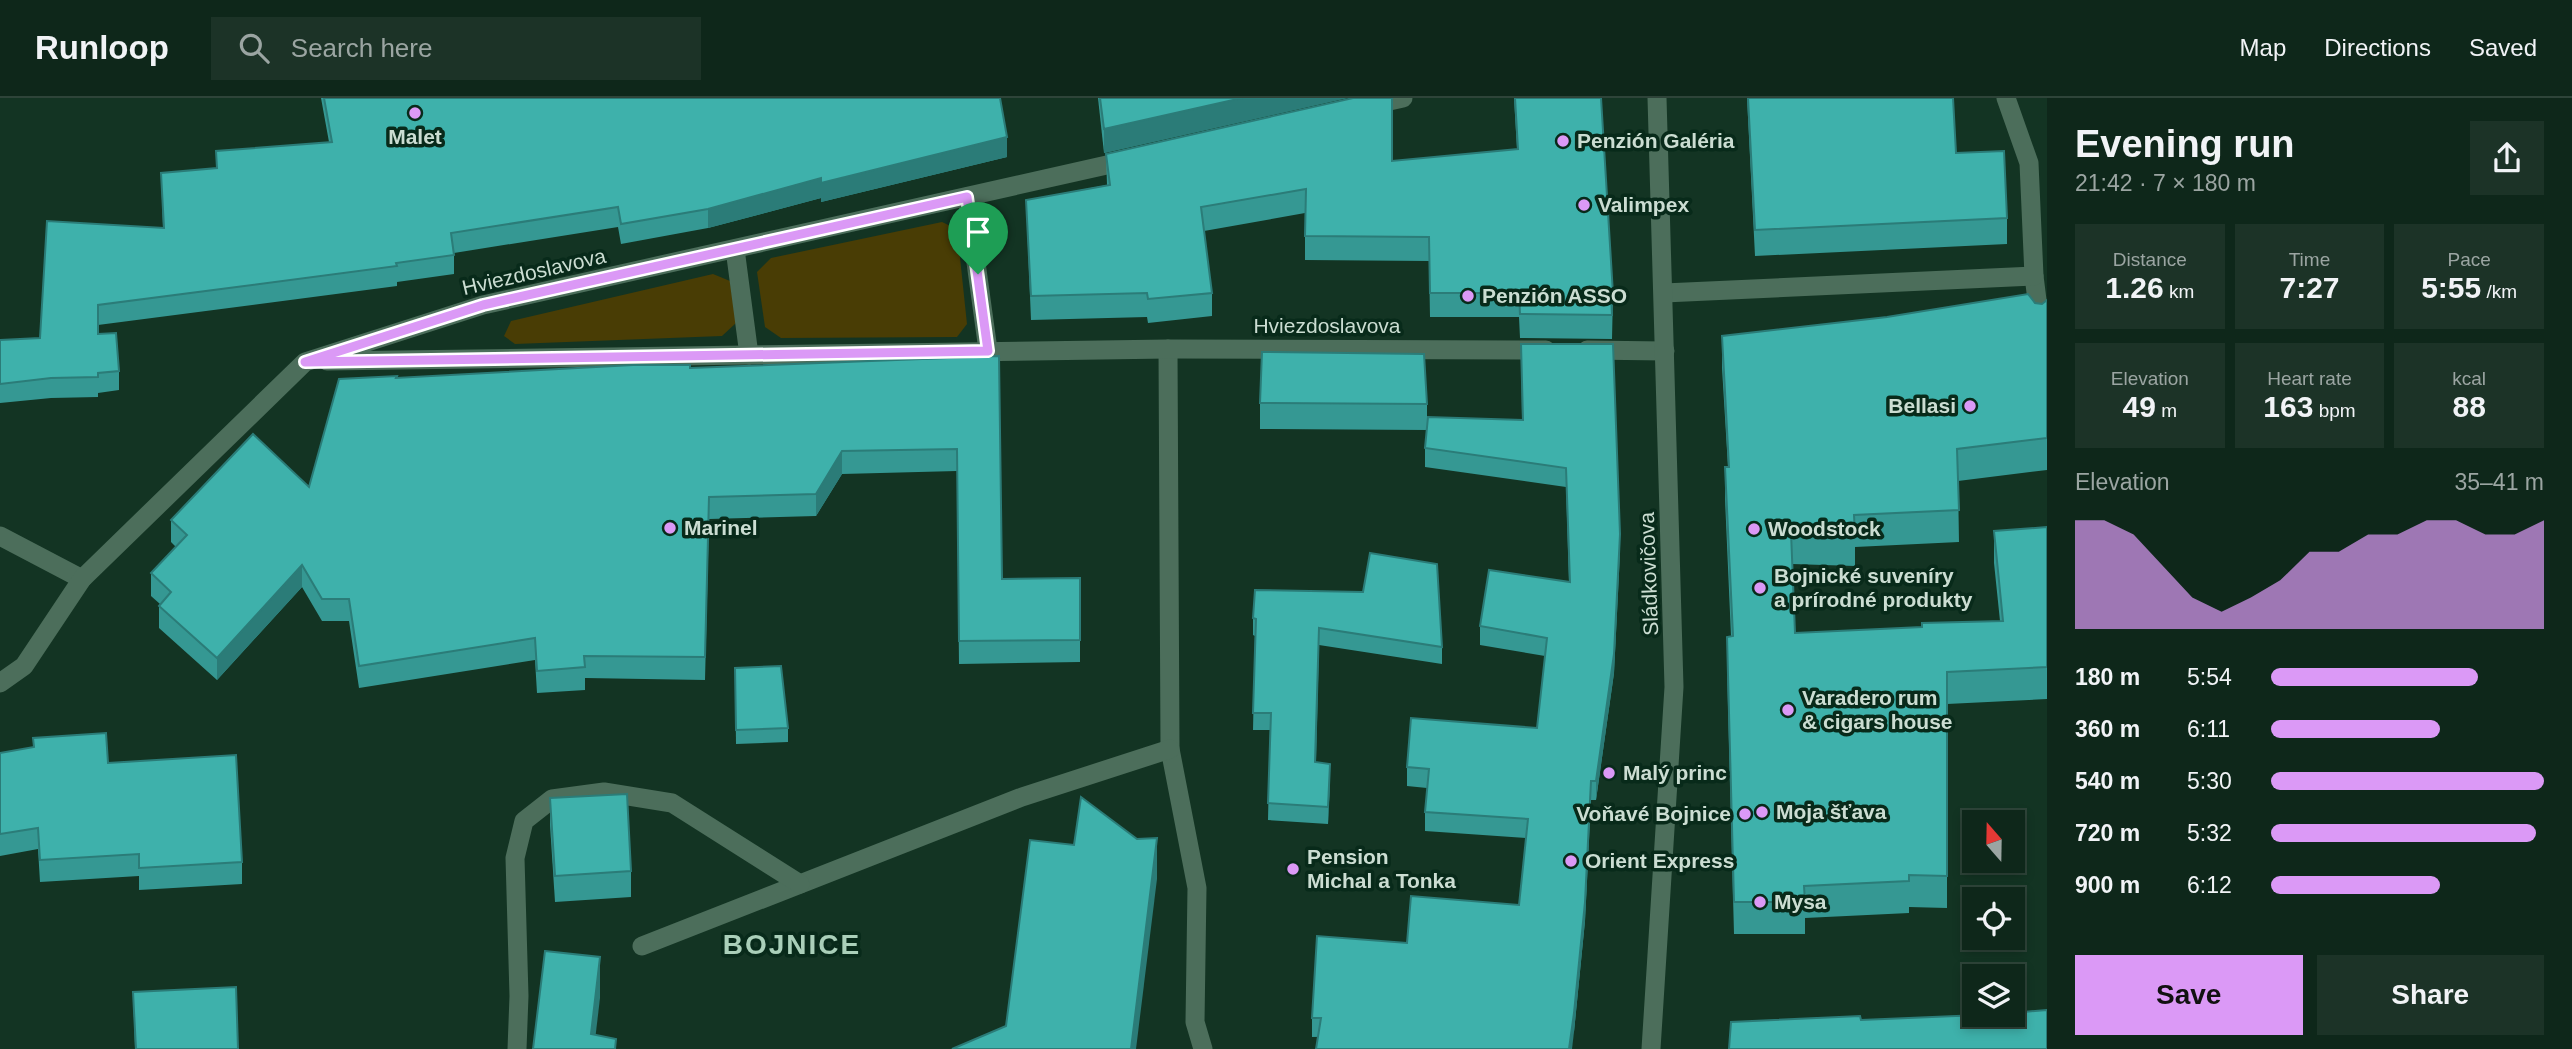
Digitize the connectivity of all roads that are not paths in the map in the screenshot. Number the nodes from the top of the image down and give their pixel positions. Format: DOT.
graph roads {
  1 [pos="1403,98"];
  2 [pos="1657,98"];
  3 [pos="2006,98"];
  4 [pos="1349,110"];
  5 [pos="1144,156"];
  6 [pos="967,197"];
  7 [pos="735,249"];
  8 [pos="2034,276"];
  9 [pos="1664,293"];
  10 [pos="2040,324"];
  11 [pos="1168,348"];
  12 [pos="988,351"];
  13 [pos="1665,351"];
  14 [pos="749,355"];
  15 [pos="305,362"];
  16 [pos="0,536"];
  17 [pos="82,579"];
  18 [pos="0,683"];
  19 [pos="1170,749"];
  20 [pos="800,884"];
  21 [pos="642,946"];
  22 [pos="517,1049"];
  23 [pos="1203,1049"];
  24 [pos="1651,1049"];
  1 -- 4 [label="street"];
  2 -- 9 [label="street, Sládkovičova"];
  3 -- 8 [label="street"];
  5 -- 6 [label="street, Hviezdoslavova"];
  6 -- 7 [label="street, Hviezdoslavova"];
  6 -- 12 [label="street"];
  7 -- 14 [label="street"];
  7 -- 15 [label="street, Hviezdoslavova"];
  8 -- 9 [label="street"];
  8 -- 10 [label="street"];
  9 -- 13 [label="street, Sládkovičova"];
  11 -- 12 [label="street, Hviezdoslavova"];
  11 -- 13 [label="street, Hviezdoslavova"];
  11 -- 19 [label="street"];
  12 -- 14 [label="street, Hviezdoslavova"];
  13 -- 24 [label="street, Sládkovičova"];
  14 -- 15 [label="street, Hviezdoslavova"];
  15 -- 17 [label="street, Hviezdoslavova"];
  16 -- 17 [label="street"];
  17 -- 18 [label="street, Hviezdoslavova"];
  19 -- 20 [label="street"];
  19 -- 23 [label="street"];
  20 -- 21 [label="street"];
  20 -- 22 [label="street"];
}
